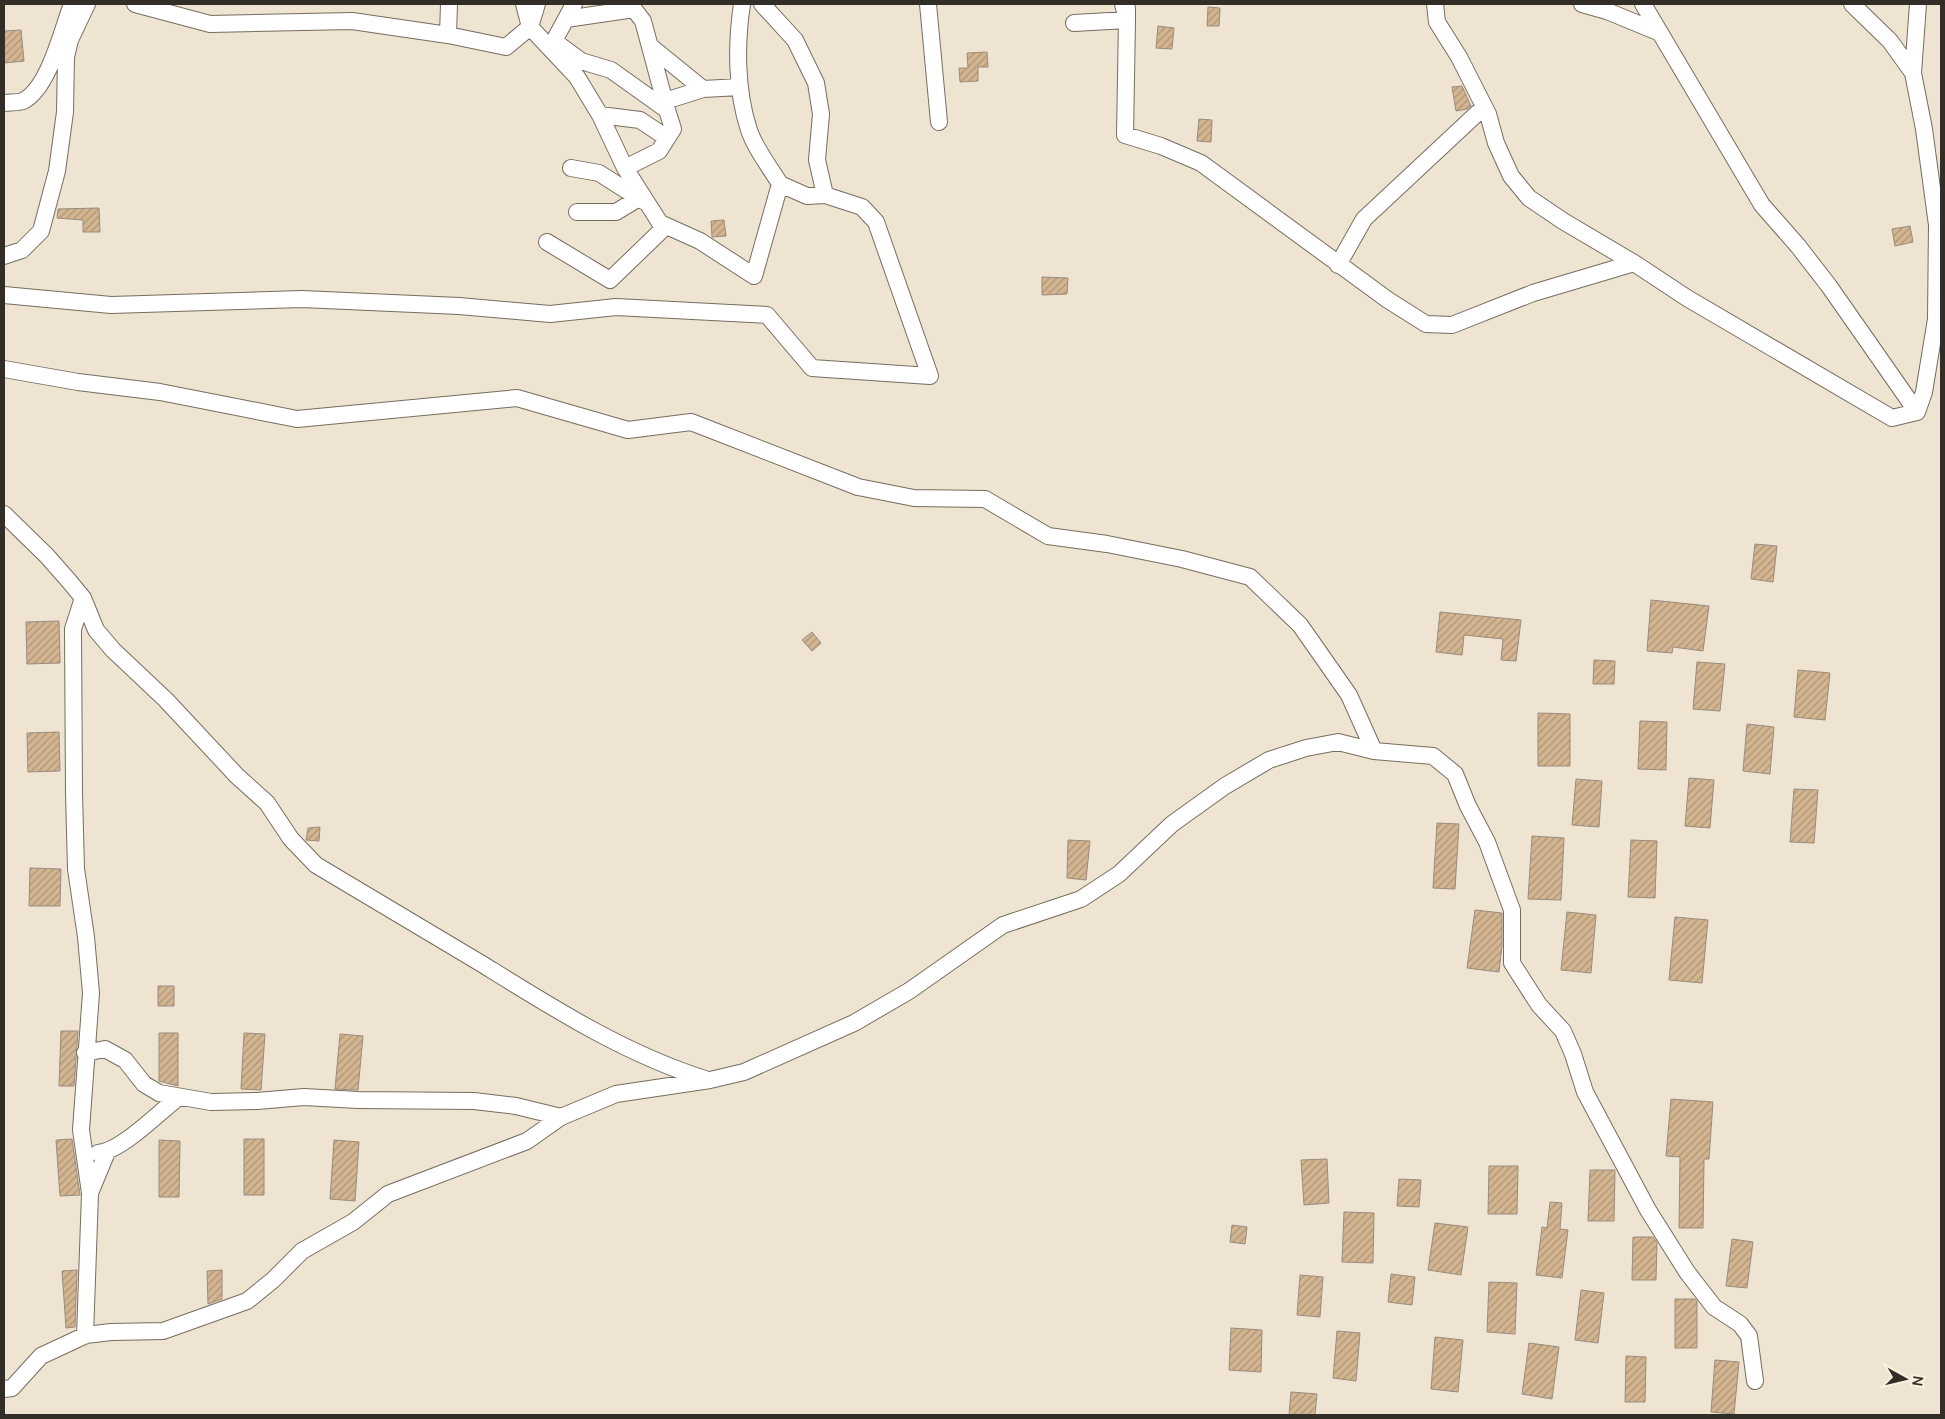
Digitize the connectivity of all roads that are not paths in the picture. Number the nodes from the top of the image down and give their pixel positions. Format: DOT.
graph roads {
  1 [pos="72,4"];
  2 [pos="88,4"];
  3 [pos="136,4"];
  4 [pos="449,4"];
  5 [pos="524,4"];
  6 [pos="537,4"];
  7 [pos="574,4"];
  8 [pos="742,4"];
  9 [pos="762,4"];
  10 [pos="928,4"];
  11 [pos="1123,4"];
  12 [pos="1435,4"];
  13 [pos="1582,4"];
  14 [pos="1643,4"];
  15 [pos="1852,4"];
  16 [pos="1918,4"];
  17 [pos="632,6"];
  18 [pos="181,9"];
  19 [pos="1127,12"];
  20 [pos="566,19"];
  21 [pos="1074,23"];
  22 [pos="530,27"];
  23 [pos="1658,32"];
  24 [pos="448,35"];
  25 [pos="554,41"];
  26 [pos="650,46"];
  27 [pos="1913,73"];
  28 [pos="740,87"];
  29 [pos="703,89"];
  30 [pos="4,103"];
  31 [pos="666,105"];
  32 [pos="1484,108"];
  33 [pos="600,115"];
  34 [pos="939,122"];
  35 [pos="667,138"];
  36 [pos="571,168"];
  37 [pos="625,168"];
  38 [pos="780,184"];
  39 [pos="825,195"];
  40 [pos="644,202"];
  41 [pos="577,212"];
  42 [pos="666,226"];
  43 [pos="547,242"];
  44 [pos="4,256"];
  45 [pos="1634,263"];
  46 [pos="1338,265"];
  47 [pos="4,295"];
  48 [pos="4,369"];
  49 [pos="1917,412"];
  50 [pos="4,514"];
  51 [pos="83,598"];
  52 [pos="1374,751"];
  53 [pos="85,1053"];
  54 [pos="710,1080"];
  55 [pos="179,1097"];
  56 [pos="562,1117"];
  57 [pos="83,1151"];
  58 [pos="107,1152"];
  59 [pos="90,1193"];
  60 [pos="85,1336"];
  61 [pos="1755,1381"];
  62 [pos="4,1389"];
  1 -- 30 [label="street"];
  2 -- 44 [label="street"];
  3 -- 18 [label="street"];
  4 -- 24 [label="street"];
  5 -- 22 [label="street"];
  6 -- 22 [label="street"];
  7 -- 20 [label="street"];
  8 -- 28 [label="street"];
  9 -- 39 [label="street"];
  10 -- 34 [label="street"];
  11 -- 19 [label="street"];
  12 -- 32 [label="street"];
  13 -- 23 [label="street"];
  14 -- 23 [label="street"];
  15 -- 27 [label="street"];
  16 -- 27 [label="street"];
  17 -- 20 [label="street"];
  17 -- 26 [label="street"];
  18 -- 24 [label="street"];
  19 -- 21 [label="street"];
  19 -- 46 [label="street"];
  20 -- 25 [label="street"];
  22 -- 24 [label="street"];
  22 -- 25 [label="street"];
  22 -- 33 [label="street"];
  23 -- 49 [label="street"];
  25 -- 31 [label="street"];
  26 -- 29 [label="street"];
  26 -- 31 [label="street"];
  27 -- 49 [label="street"];
  28 -- 29 [label="street"];
  28 -- 38 [label="street"];
  29 -- 31 [label="street"];
  31 -- 35 [label="street"];
  32 -- 45 [label="street"];
  32 -- 46 [label="street"];
  33 -- 35 [label="street"];
  33 -- 37 [label="street"];
  35 -- 37 [label="street"];
  36 -- 40 [label="street"];
  37 -- 40 [label="street"];
  38 -- 39 [label="street"];
  38 -- 42 [label="street"];
  39 -- 47 [label="street"];
  40 -- 41 [label="street"];
  40 -- 42 [label="street"];
  42 -- 43 [label="street"];
  45 -- 46 [label="street"];
  45 -- 49 [label="street"];
  48 -- 52 [label="street"];
  50 -- 51 [label="street"];
  51 -- 53 [label="street"];
  51 -- 54 [label="street"];
  52 -- 54 [label="street"];
  52 -- 61 [label="street"];
  53 -- 55 [label="street"];
  53 -- 57 [label="street"];
  54 -- 56 [label="street"];
  55 -- 56 [label="street"];
  55 -- 58 [label="street"];
  56 -- 60 [label="street"];
  57 -- 58 [label="street"];
  57 -- 59 [label="street"];
  58 -- 59 [label="street"];
  59 -- 60 [label="street"];
  60 -- 62 [label="street"];
}
